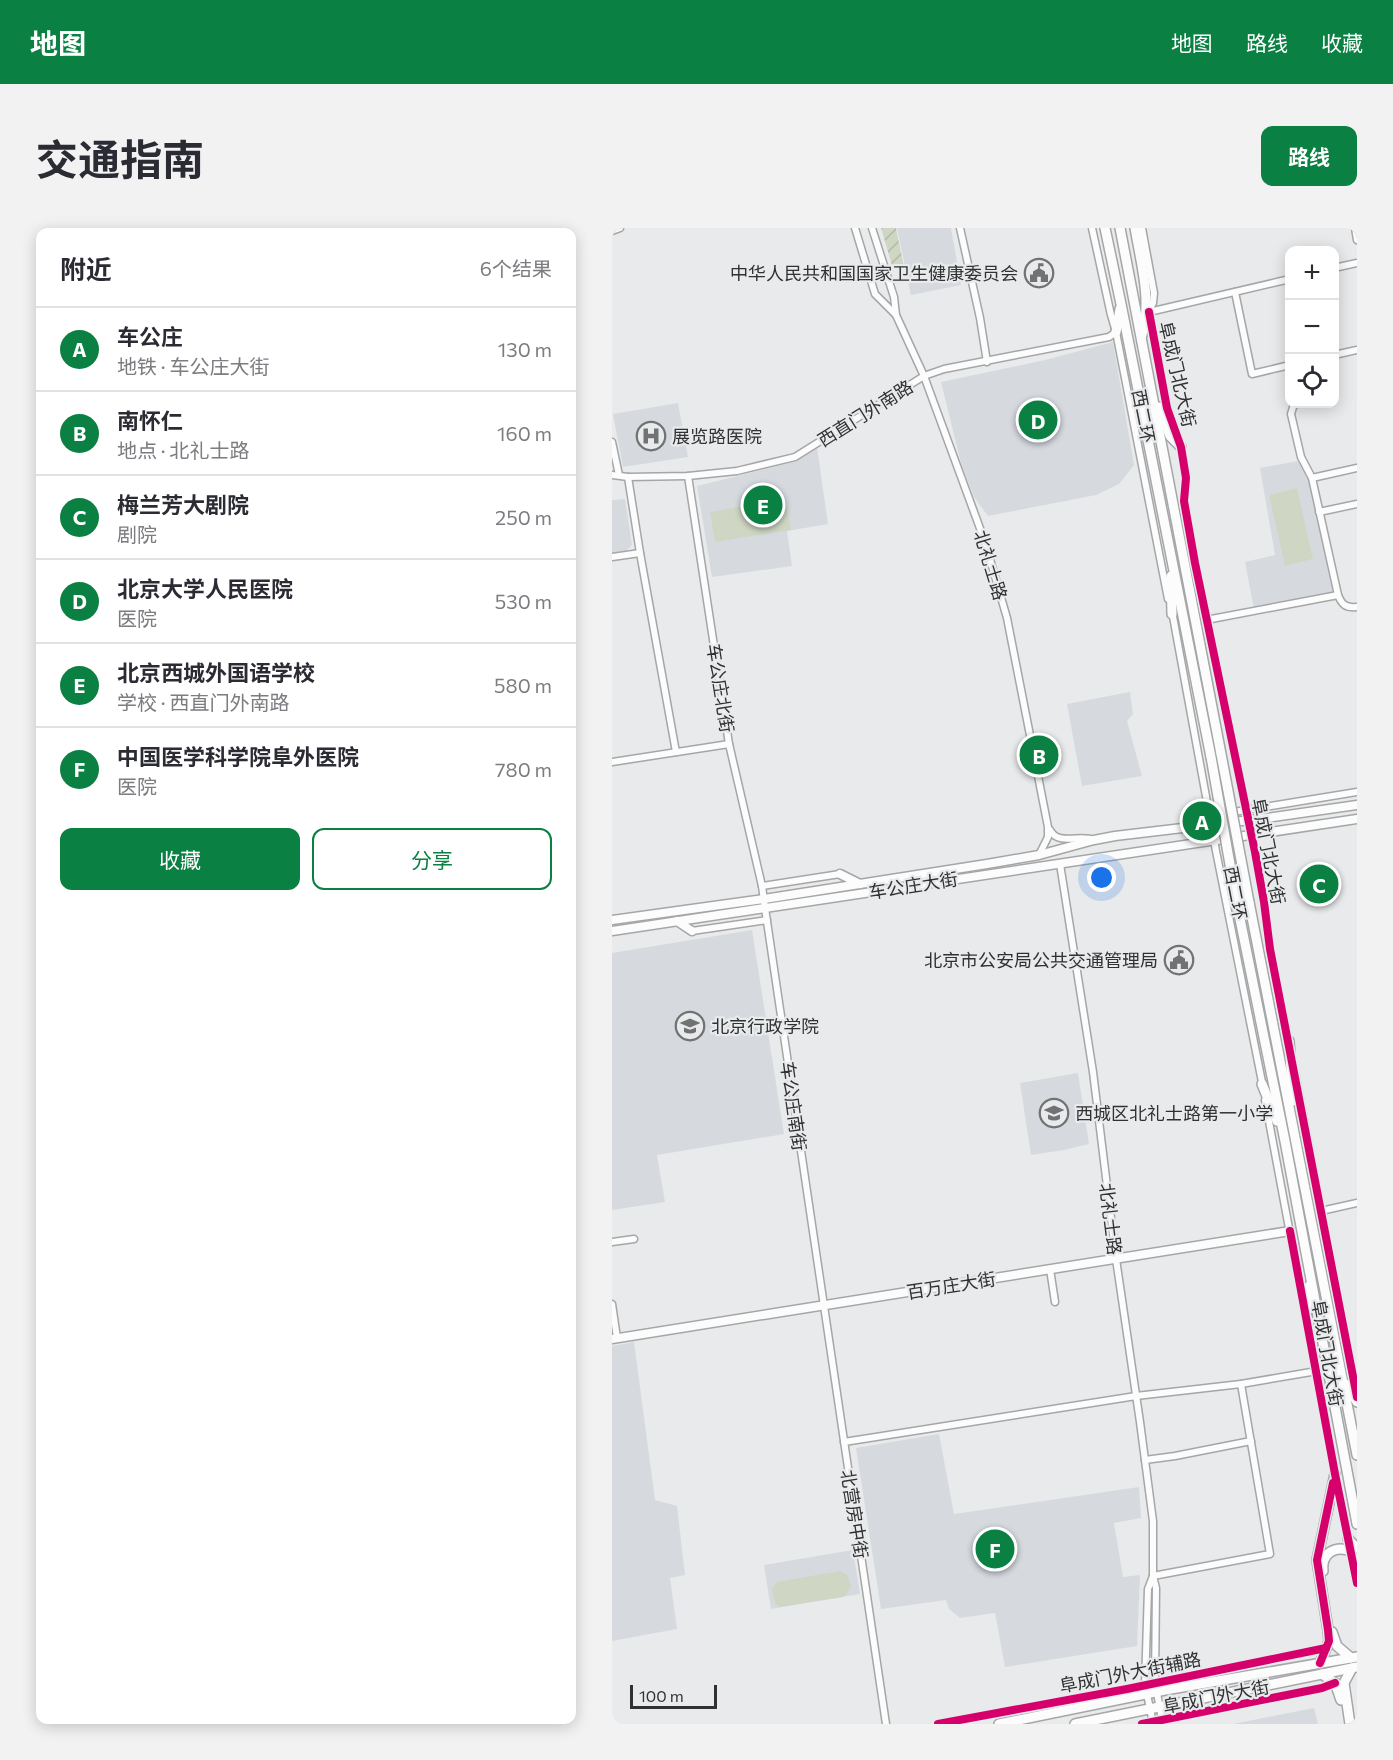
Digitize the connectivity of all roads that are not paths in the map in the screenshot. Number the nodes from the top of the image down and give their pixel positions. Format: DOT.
graph roads {
  1 [pos="620,228"];
  2 [pos="855,228"];
  3 [pos="872,228"];
  4 [pos="960,228"];
  5 [pos="1092,228"];
  6 [pos="1105,228"];
  7 [pos="1120,228"];
  8 [pos="1135,228"];
  9 [pos="1142,228"];
  10 [pos="1355,228"];
  11 [pos="612,231"];
  12 [pos="1357,240"];
  13 [pos="1357,263"];
  14 [pos="1339,267"];
  15 [pos="1285,280"];
  16 [pos="1235,292"];
  17 [pos="1121,304"];
  18 [pos="896,315"];
  19 [pos="1147,315"];
  20 [pos="1116,332"];
  21 [pos="1142,341"];
  22 [pos="1357,350"];
  23 [pos="1339,354"];
  24 [pos="987,362"];
  25 [pos="1285,366"];
  26 [pos="924,376"];
  27 [pos="1150,390"];
  28 [pos="1293,408"];
  29 [pos="612,442"];
  30 [pos="1181,447"];
  31 [pos="1357,468"];
  32 [pos="615,475"];
  33 [pos="688,476"];
  34 [pos="628,477"];
  35 [pos="1312,478"];
  36 [pos="1357,504"];
  37 [pos="1319,512"];
  38 [pos="1170,546"];
  39 [pos="640,553"];
  40 [pos="612,557"];
  41 [pos="1338,595"];
  42 [pos="1357,607"];
  43 [pos="1172,614"];
  44 [pos="1206,620"];
  45 [pos="729,744"];
  46 [pos="676,752"];
  47 [pos="1216,756"];
  48 [pos="612,762"];
  49 [pos="1357,792"];
  50 [pos="1357,805"];
  51 [pos="1246,810"];
  52 [pos="1357,819"];
  53 [pos="1210,820"];
  54 [pos="1248,820"];
  55 [pos="1048,827"];
  56 [pos="1251,835"];
  57 [pos="1094,840"];
  58 [pos="1214,841"];
  59 [pos="1039,855"];
  60 [pos="1060,864"];
  61 [pos="840,874"];
  62 [pos="861,884"];
  63 [pos="762,886"];
  64 [pos="765,903"];
  65 [pos="612,920"];
  66 [pos="767,920"];
  67 [pos="677,921"];
  68 [pos="612,931"];
  69 [pos="692,931"];
  70 [pos="1289,1041"];
  71 [pos="1262,1084"];
  72 [pos="1296,1139"];
  73 [pos="1285,1142"];
  74 [pos="1357,1203"];
  75 [pos="1321,1210"];
  76 [pos="1290,1231"];
  77 [pos="634,1239"];
  78 [pos="612,1242"];
  79 [pos="1116,1258"];
  80 [pos="1050,1269"];
  81 [pos="1311,1278"];
  82 [pos="1055,1302"];
  83 [pos="612,1304"];
  84 [pos="823,1304"];
  85 [pos="1306,1314"];
  86 [pos="614,1338"];
  87 [pos="1311,1372"];
  88 [pos="1343,1379"];
  89 [pos="1241,1384"];
  90 [pos="1136,1396"];
  91 [pos="1357,1397"];
  92 [pos="1357,1402"];
  93 [pos="1251,1441"];
  94 [pos="844,1442"];
  95 [pos="1357,1455"];
  96 [pos="1145,1460"];
  97 [pos="1335,1474"];
  98 [pos="1357,1524"];
  99 [pos="1348,1539"];
  100 [pos="1354,1550"];
  101 [pos="1153,1576"];
  102 [pos="1357,1583"];
  103 [pos="1326,1648"];
  104 [pos="1354,1662"];
  105 [pos="1320,1663"];
  106 [pos="1322,1674"];
  107 [pos="1335,1683"];
  108 [pos="1150,1688"];
  109 [pos="1154,1708"];
  110 [pos="1162,1722"];
  111 [pos="1153,1723"];
  112 [pos="886,1724"];
  113 [pos="938,1724"];
  114 [pos="999,1724"];
  115 [pos="1075,1724"];
  116 [pos="1142,1724"];
  117 [pos="1345,1724"];
  118 [pos="1350,1724"];
  1 -- 11 [label="street"];
  2 -- 18 [label="street, 北礼士路"];
  3 -- 18 [label="street, 北礼士路"];
  4 -- 24 [label="street"];
  5 -- 20 [label="street, 阜成门北大街"];
  6 -- 17 [label="highway, 西二环"];
  7 -- 21 [label="highway, 西二环"];
  8 -- 19 [label="highway"];
  9 -- 19 [label="street, 阜成门北大街"];
  10 -- 12 [label="street"];
  13 -- 14 [label="street"];
  15 -- 16 [label="street"];
  16 -- 19 [label="street"];
  16 -- 25 [label="street"];
  17 -- 20 [label="highway"];
  17 -- 38 [label="highway, 西二环"];
  18 -- 26 [label="street, 北礼士路"];
  19 -- 21 [label="highway"];
  19 -- 30 [label="street, 阜成门北大街"];
  20 -- 24 [label="street, 西直门外南路"];
  20 -- 43 [label="street, 阜成门北大街"];
  21 -- 27 [label="highway, 西二环"];
  22 -- 23 [label="street"];
  24 -- 26 [label="street, 西直门外南路"];
  26 -- 33 [label="street, 西直门外南路"];
  26 -- 55 [label="street, 北礼士路"];
  27 -- 30 [label="highway"];
  27 -- 47 [label="highway, 西二环"];
  28 -- 35 [label="street"];
  29 -- 32 [label="street"];
  30 -- 44 [label="street, 阜成门北大街"];
  31 -- 35 [label="street"];
  32 -- 34 [label="street, 西直门外南路"];
  33 -- 34 [label="street, 西直门外南路"];
  33 -- 45 [label="street, 车公庄北街"];
  34 -- 39 [label="street"];
  35 -- 37 [label="street"];
  36 -- 37 [label="street"];
  37 -- 41 [label="street"];
  38 -- 43 [label="highway"];
  38 -- 47 [label="highway, 西二环"];
  39 -- 40 [label="street"];
  39 -- 46 [label="street"];
  41 -- 42 [label="street"];
  41 -- 44 [label="street"];
  43 -- 53 [label="street, 阜成门北大街"];
  44 -- 51 [label="street, 阜成门北大街"];
  45 -- 46 [label="street"];
  45 -- 63 [label="street, 车公庄北街"];
  46 -- 48 [label="street"];
  47 -- 72 [label="highway, 西二环, bridge"];
  47 -- 73 [label="highway, 西二环, bridge"];
  49 -- 51 [label="street"];
  50 -- 54 [label="main road, 车公庄大街"];
  51 -- 53 [label="street"];
  51 -- 54 [label="street, 阜成门北大街"];
  52 -- 56 [label="main road, 车公庄大街"];
  53 -- 54 [label="main road, 车公庄大街"];
  53 -- 57 [label="main road, 车公庄大街"];
  53 -- 58 [label="street, 阜成门北大街"];
  54 -- 56 [label="street, 阜成门北大街"];
  55 -- 57 [label="street"];
  55 -- 59 [label="street, 北礼士路"];
  56 -- 58 [label="main road, 车公庄大街"];
  56 -- 70 [label="street, 阜成门北大街"];
  57 -- 59 [label="main road, 车公庄大街"];
  58 -- 60 [label="main road, 车公庄大街"];
  58 -- 71 [label="street, 阜成门北大街"];
  59 -- 62 [label="main road, 车公庄大街"];
  60 -- 64 [label="main road, 车公庄大街"];
  60 -- 79 [label="street, 北礼士路"];
  61 -- 62 [label="main road"];
  61 -- 63 [label="street"];
  62 -- 64 [label="main road, 车公庄大街"];
  63 -- 64 [label="street, 车公庄北街"];
  64 -- 65 [label="main road, 车公庄大街"];
  64 -- 66 [label="street, 车公庄南街"];
  64 -- 67 [label="main road, 车公庄大街"];
  66 -- 69 [label="street"];
  66 -- 84 [label="street, 车公庄南街"];
  67 -- 68 [label="main road, 车公庄大街"];
  67 -- 69 [label="main road"];
  70 -- 72 [label="highway"];
  70 -- 75 [label="street, 阜成门北大街"];
  71 -- 73 [label="highway"];
  71 -- 76 [label="street, 阜成门北大街"];
  72 -- 88 [label="highway, 西二环"];
  73 -- 81 [label="highway, 西二环"];
  74 -- 75 [label="street"];
  75 -- 91 [label="street, 阜成门北大街"];
  76 -- 79 [label="main road, 百万庄大街"];
  76 -- 85 [label="street, 阜成门北大街"];
  77 -- 78 [label="street"];
  79 -- 80 [label="main road, 百万庄大街"];
  79 -- 90 [label="street, 北礼士路"];
  80 -- 82 [label="street"];
  80 -- 84 [label="main road, 百万庄大街"];
  81 -- 85 [label="highway"];
  81 -- 98 [label="highway, 西二环"];
  83 -- 86 [label="street"];
  84 -- 86 [label="main road, 百万庄大街"];
  84 -- 94 [label="street, 北营房中街"];
  85 -- 97 [label="street, 阜成门北大街"];
  87 -- 89 [label="street"];
  88 -- 92 [label="highway"];
  88 -- 95 [label="highway, 西二环"];
  89 -- 90 [label="street"];
  89 -- 93 [label="street"];
  90 -- 94 [label="street"];
  90 -- 96 [label="street, 北礼士路"];
  93 -- 96 [label="street"];
  93 -- 101 [label="street"];
  94 -- 112 [label="street, 北营房中街"];
  96 -- 101 [label="street, 北礼士路"];
  97 -- 99 [label="street, 阜成门北大街"];
  97 -- 103 [label="highway"];
  99 -- 100 [label="highway"];
  100 -- 102 [label="street"];
  100 -- 104 [label="highway"];
  101 -- 108 [label="street, 北礼士路"];
  103 -- 105 [label="highway"];
  103 -- 108 [label="street, 阜成门外大街辅路"];
  104 -- 105 [label="highway, 阜成门外大街"];
  104 -- 106 [label="highway, 阜成门外大街"];
  104 -- 118 [label="highway"];
  105 -- 108 [label="highway, 阜成门外大街"];
  106 -- 107 [label="highway"];
  106 -- 109 [label="highway, 阜成门外大街"];
  107 -- 110 [label="street"];
  107 -- 117 [label="highway"];
  108 -- 109 [label="street, 北礼士路"];
  108 -- 113 [label="street, 阜成门外大街辅路"];
  108 -- 114 [label="highway, 阜成门外大街"];
  109 -- 110 [label="street"];
  109 -- 111 [label="street"];
  109 -- 115 [label="highway, 阜成门外大街"];
  110 -- 111 [label="street"];
  111 -- 116 [label="street"];
}
